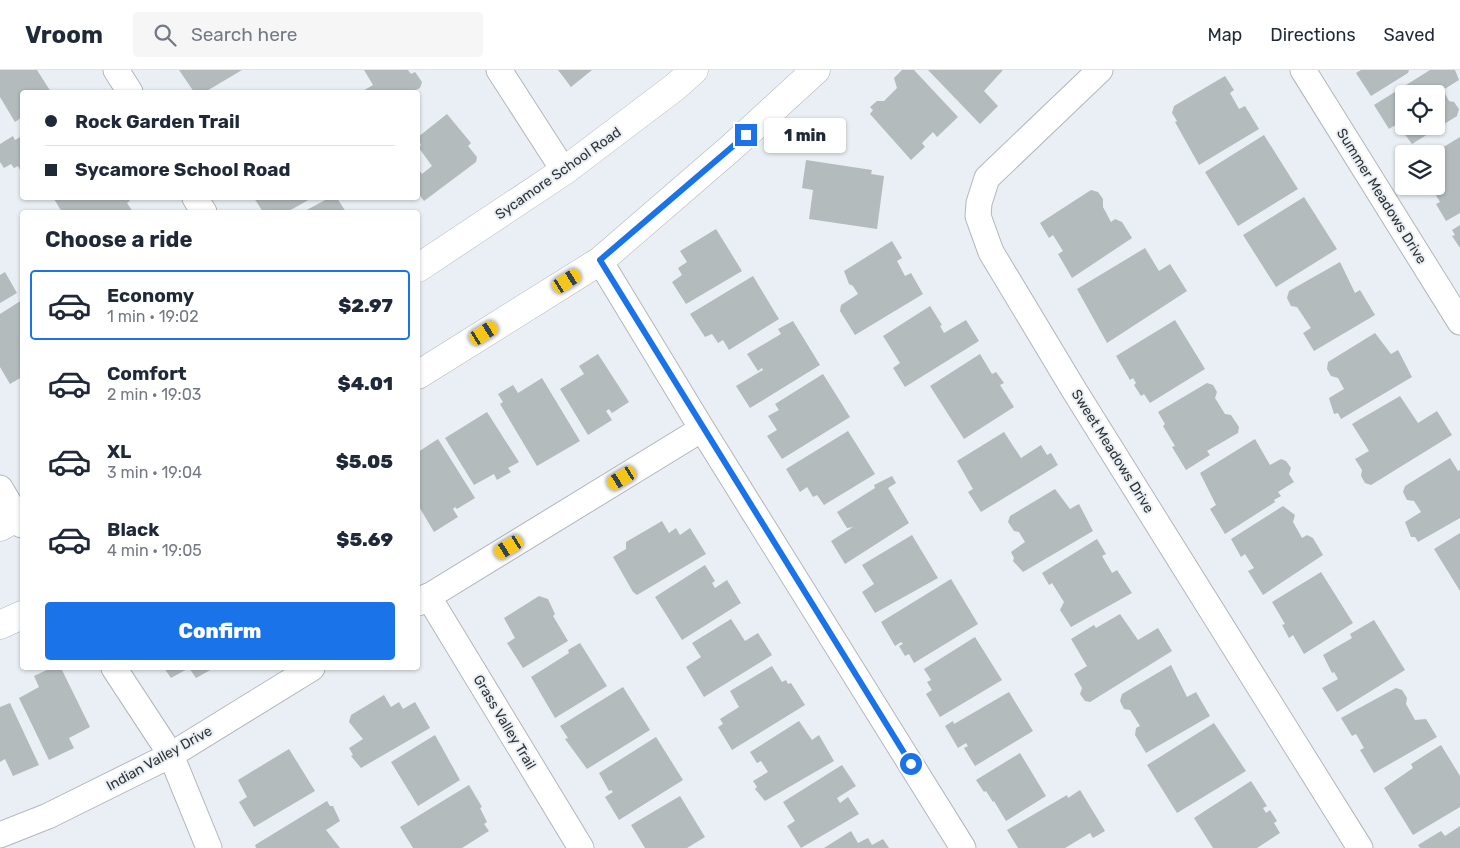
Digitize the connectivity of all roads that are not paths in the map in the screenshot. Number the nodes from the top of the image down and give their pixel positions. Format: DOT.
graph roads {
  1 [pos="116,70"];
  2 [pos="499,70"];
  3 [pos="694,70"];
  4 [pos="816,70"];
  5 [pos="1100,70"];
  6 [pos="1303,70"];
  7 [pos="129,90"];
  8 [pos="564,171"];
  9 [pos="600,260"];
  10 [pos="420,267"];
  11 [pos="1460,322"];
  12 [pos="420,374"];
  13 [pos="702,429"];
  14 [pos="0,488"];
  15 [pos="16,521"];
  16 [pos="423,600"];
  17 [pos="20,616"];
  18 [pos="0,626"];
  19 [pos="115,670"];
  20 [pos="309,670"];
  21 [pos="171,754"];
  22 [pos="0,835"];
  23 [pos="209,848"];
  24 [pos="581,848"];
  25 [pos="963,848"];
  26 [pos="1360,848"];
  1 -- 7 [label="street"];
  2 -- 8 [label="street"];
  3 -- 8 [label="main road, Sycamore School Road"];
  4 -- 9 [label="main road"];
  5 -- 26 [label="street, Sweet Meadows Drive"];
  6 -- 11 [label="street, Summer Meadows Drive"];
  8 -- 10 [label="main road, Sycamore School Road"];
  9 -- 12 [label="main road"];
  9 -- 13 [label="street"];
  13 -- 16 [label="street"];
  13 -- 25 [label="street"];
  14 -- 15 [label="street"];
  16 -- 24 [label="street, Grass Valley Trail"];
  17 -- 18 [label="main road"];
  19 -- 21 [label="street"];
  20 -- 21 [label="street, Indian Valley Drive"];
  21 -- 22 [label="street, Indian Valley Drive"];
  21 -- 23 [label="street"];
}
